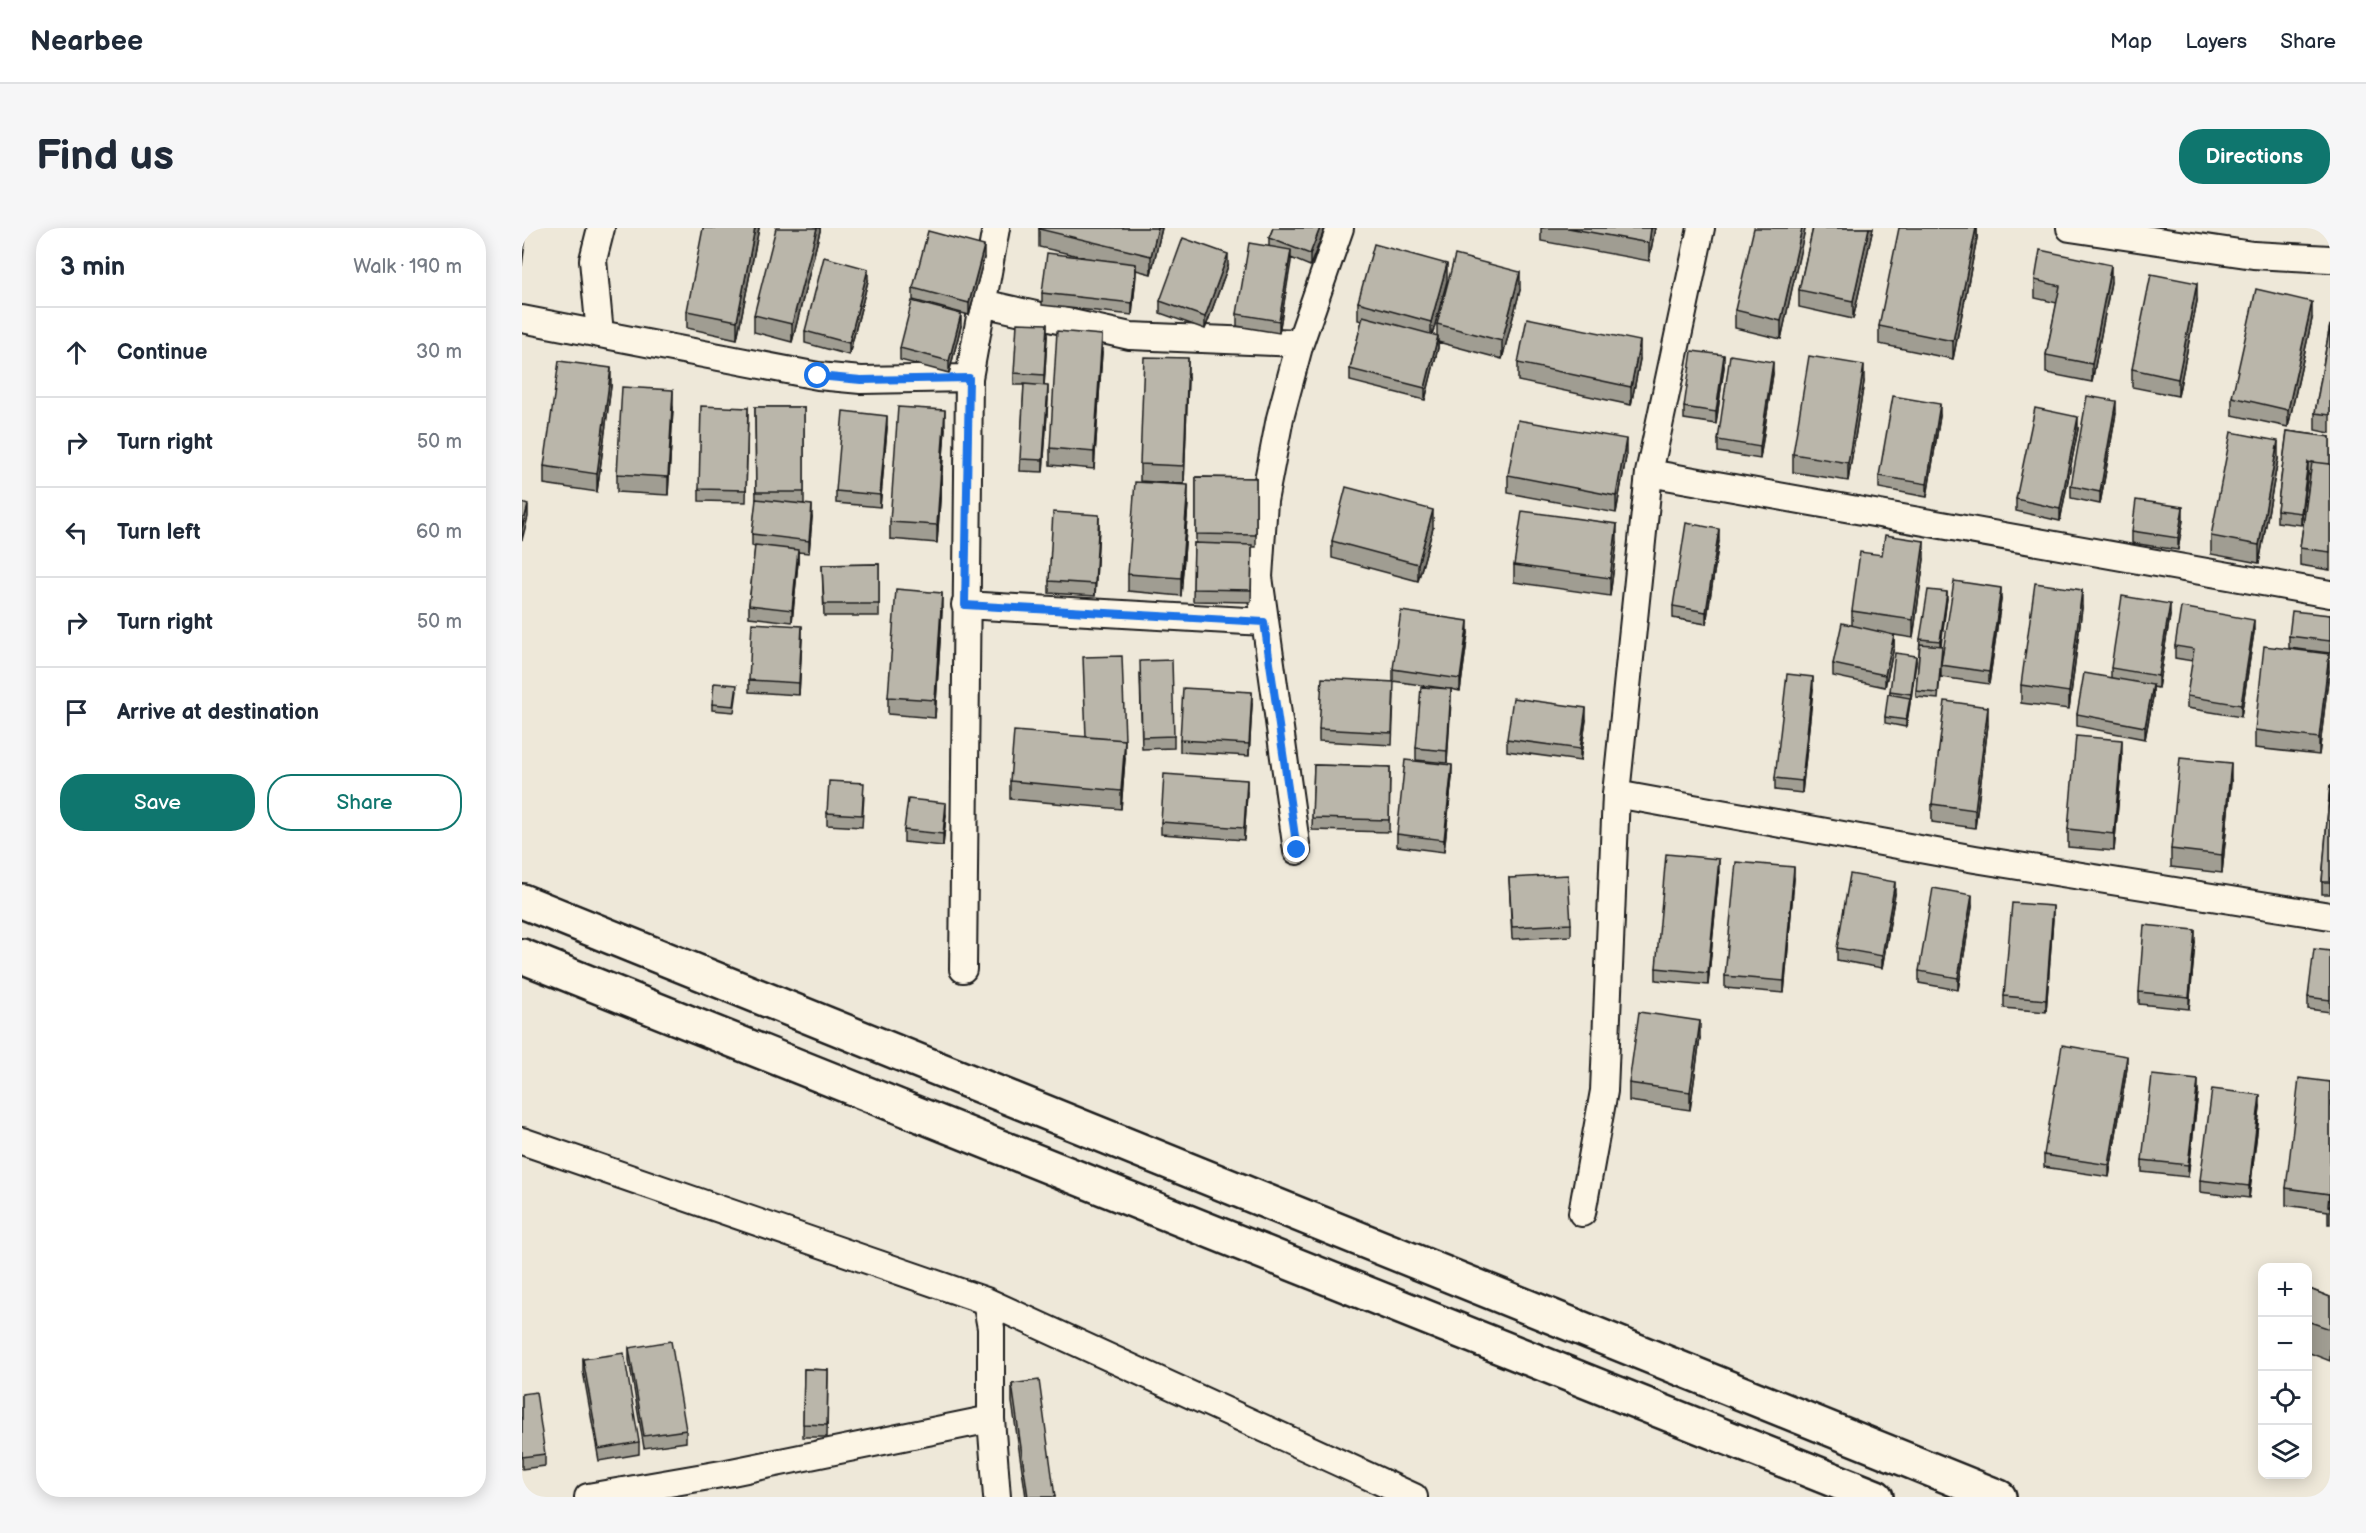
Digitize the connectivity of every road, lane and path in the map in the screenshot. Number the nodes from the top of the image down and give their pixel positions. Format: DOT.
graph roads {
  1 [pos="601,228"];
  2 [pos="996,228"];
  3 [pos="1340,228"];
  4 [pos="1701,228"];
  5 [pos="2070,228"];
  6 [pos="2330,259"];
  7 [pos="982,303"];
  8 [pos="522,319"];
  9 [pos="600,334"];
  10 [pos="1300,343"];
  11 [pos="969,378"];
  12 [pos="1649,473"];
  13 [pos="2330,594"];
  14 [pos="965,605"];
  15 [pos="1264,622"];
  16 [pos="1616,794"];
  17 [pos="1297,850"];
  18 [pos="522,902"];
  19 [pos="2330,916"];
  20 [pos="522,956"];
  21 [pos="963,969"];
  22 [pos="522,1141"];
  23 [pos="1582,1213"];
  24 [pos="986,1301"];
  25 [pos="991,1419"];
  26 [pos="588,1497"];
  27 [pos="997,1497"];
  28 [pos="1414,1497"];
  29 [pos="1876,1497"];
  30 [pos="1999,1497"];
  1 -- 9 [label="street"];
  2 -- 7 [label="street"];
  3 -- 10 [label="street"];
  4 -- 12 [label="street"];
  5 -- 6 [label="street"];
  7 -- 10 [label="street"];
  7 -- 11 [label="street"];
  8 -- 9 [label="street"];
  9 -- 11 [label="street"];
  10 -- 15 [label="street"];
  11 -- 14 [label="street"];
  12 -- 13 [label="street"];
  12 -- 16 [label="street"];
  14 -- 15 [label="street"];
  14 -- 21 [label="street"];
  15 -- 17 [label="street"];
  16 -- 19 [label="street"];
  16 -- 23 [label="street"];
  18 -- 30 [label="highway"];
  20 -- 29 [label="highway"];
  22 -- 24 [label="street"];
  24 -- 25 [label="street"];
  24 -- 28 [label="street"];
  25 -- 26 [label="street"];
  25 -- 27 [label="street"];
}
